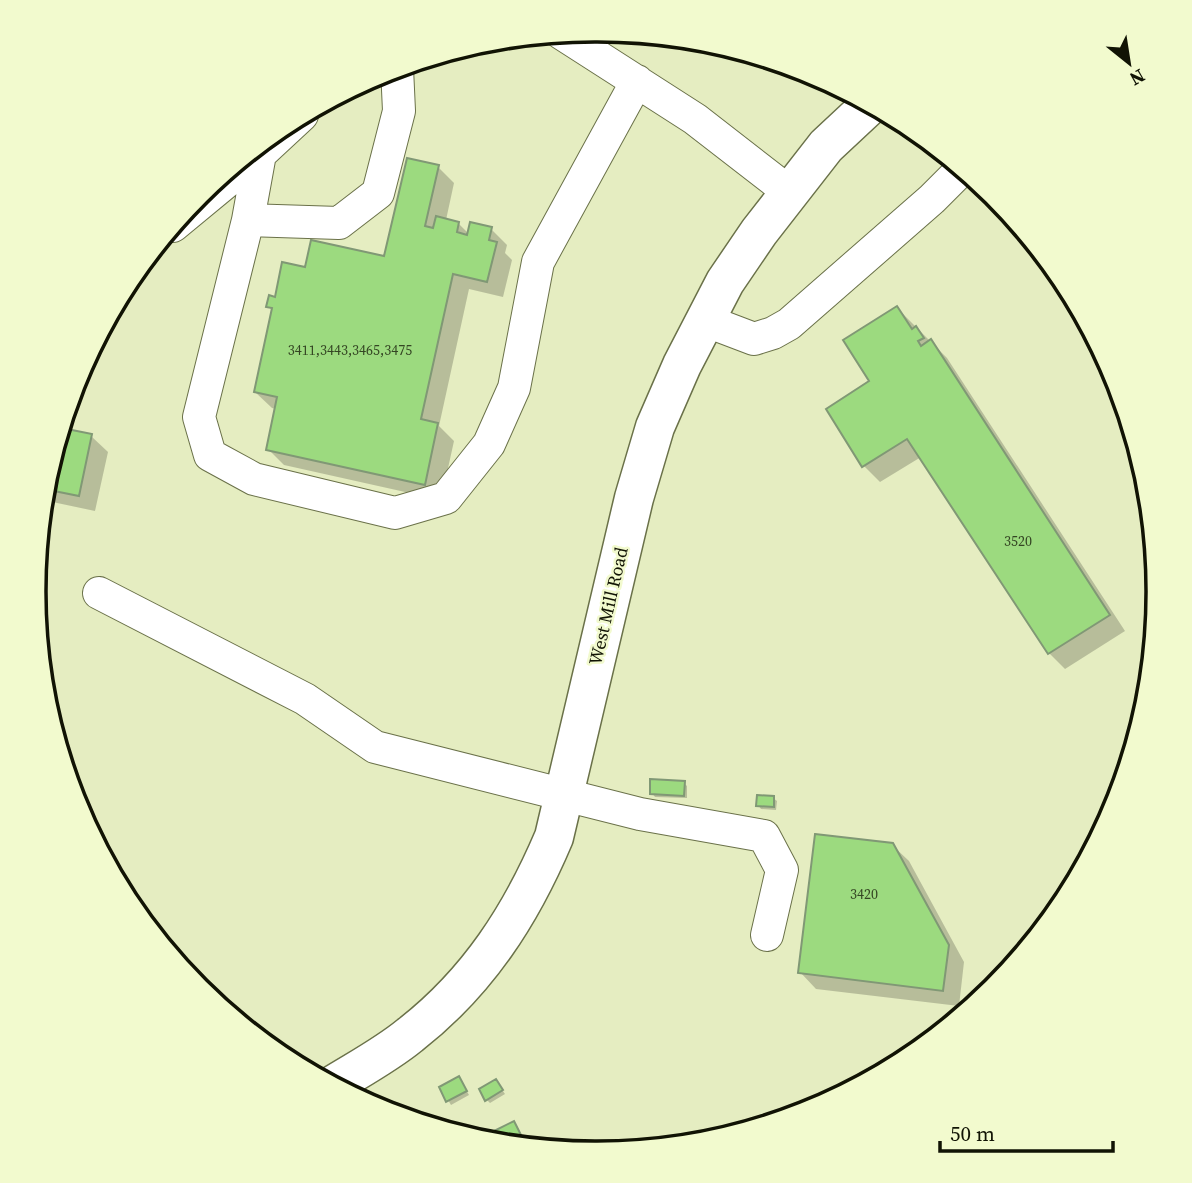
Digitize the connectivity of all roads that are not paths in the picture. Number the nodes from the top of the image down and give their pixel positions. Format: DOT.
graph roads {
  1 [pos="576,43"];
  2 [pos="398,79"];
  3 [pos="637,81"];
  4 [pos="863,112"];
  5 [pos="260,157"];
  6 [pos="955,176"];
  7 [pos="789,192"];
  8 [pos="248,220"];
  9 [pos="704,320"];
  10 [pos="99,593"];
  11 [pos="565,793"];
  12 [pos="767,935"];
  13 [pos="343,1079"];
  1 -- 3 [label="lane"];
  2 -- 8 [label="lane"];
  3 -- 7 [label="lane"];
  3 -- 8 [label="lane"];
  4 -- 7 [label="main road, West Mill Road"];
  5 -- 8 [label="lane"];
  6 -- 9 [label="lane"];
  7 -- 9 [label="main road, West Mill Road"];
  9 -- 11 [label="main road, West Mill Road"];
  10 -- 11 [label="lane"];
  11 -- 12 [label="lane"];
  11 -- 13 [label="main road, West Mill Road"];
}
